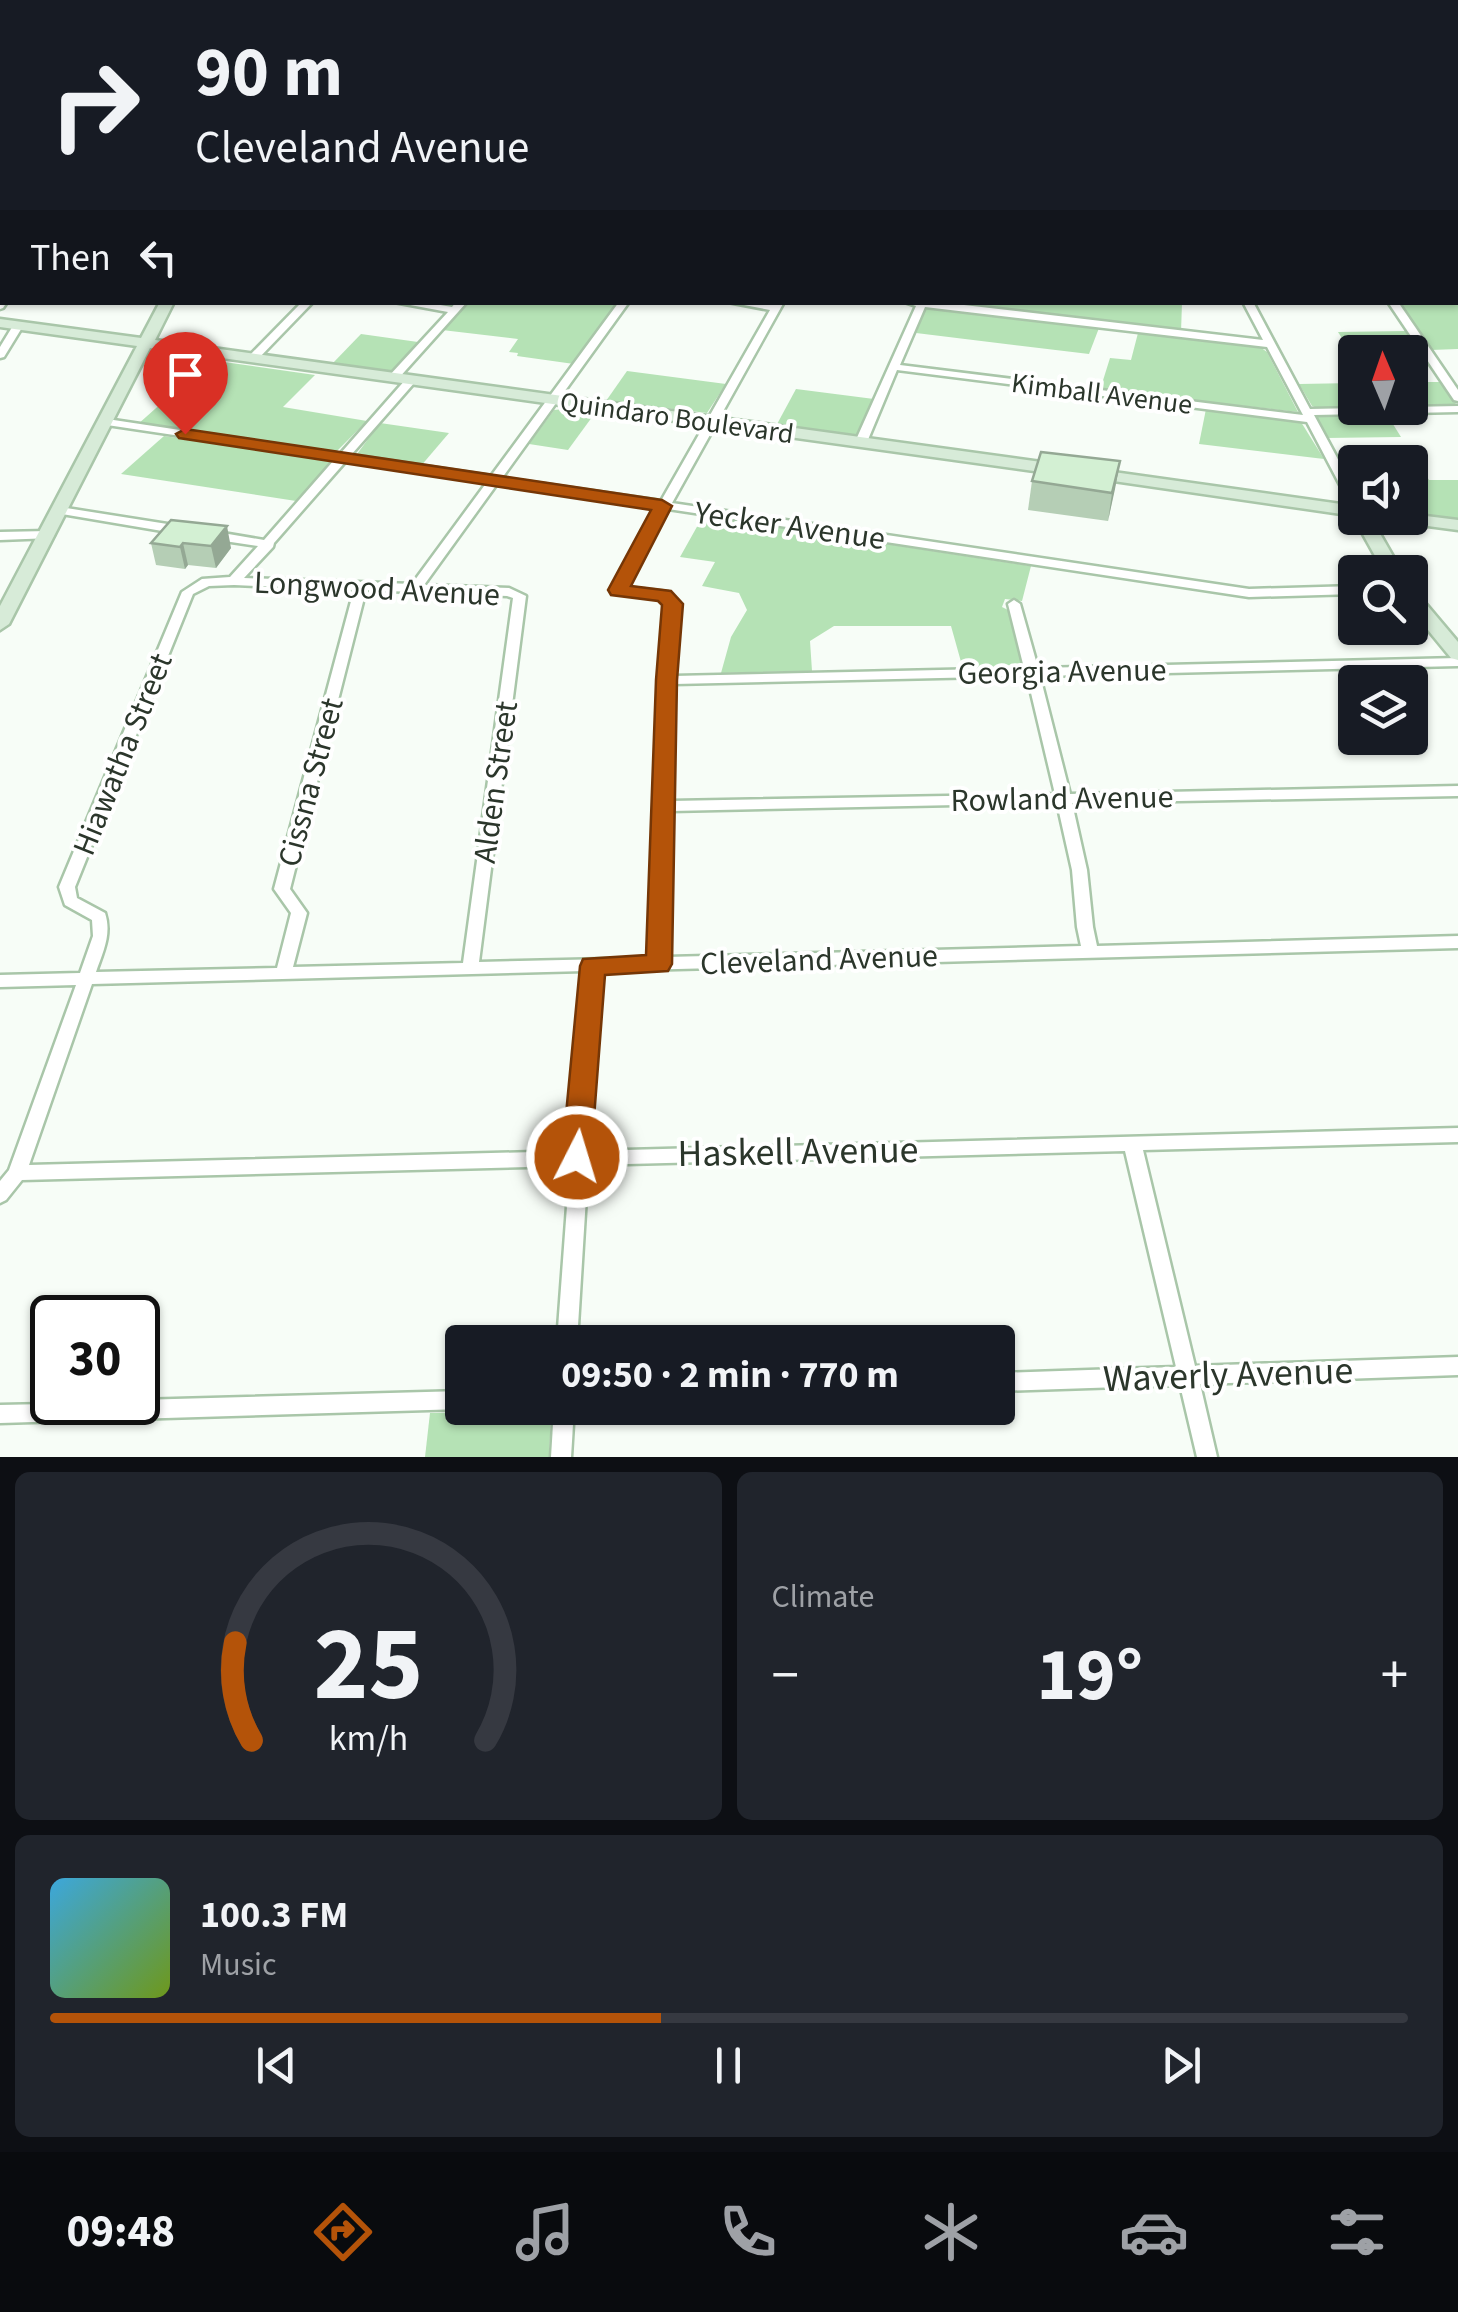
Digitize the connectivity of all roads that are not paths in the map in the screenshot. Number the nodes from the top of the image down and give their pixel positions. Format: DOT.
graph roads {
  1 [pos="165,305"];
  2 [pos="305,305"];
  3 [pos="622,305"];
  4 [pos="778,305"];
  5 [pos="917,305"];
  6 [pos="935,305"];
  7 [pos="1249,305"];
  8 [pos="1395,305"];
  9 [pos="458,306"];
  10 [pos="0,323"];
  11 [pos="18,326"];
  12 [pos="145,344"];
  13 [pos="1268,344"];
  14 [pos="0,355"];
  15 [pos="252,359"];
  16 [pos="895,367"];
  17 [pos="402,379"];
  18 [pos="1458,398"];
  19 [pos="554,400"];
  20 [pos="1458,409"];
  21 [pos="1308,415"];
  22 [pos="107,422"];
  23 [pos="711,422"];
  24 [pos="862,442"];
  25 [pos="342,459"];
  26 [pos="1338,471"];
  27 [pos="496,482"];
  28 [pos="662,506"];
  29 [pos="1338,509"];
  30 [pos="60,512"];
  31 [pos="1428,521"];
  32 [pos="1458,524"];
  33 [pos="48,535"];
  34 [pos="0,536"];
  35 [pos="269,544"];
  36 [pos="234,581"];
  37 [pos="361,587"];
  38 [pos="415,589"];
  39 [pos="1338,590"];
  40 [pos="520,596"];
  41 [pos="1014,604"];
  42 [pos="1428,619"];
  43 [pos="0,624"];
  44 [pos="1458,658"];
  45 [pos="1032,672"];
  46 [pos="666,680"];
  47 [pos="1458,791"];
  48 [pos="1064,798"];
  49 [pos="666,806"];
  50 [pos="1458,942"];
  51 [pos="1090,950"];
  52 [pos="659,964"];
  53 [pos="593,966"];
  54 [pos="470,968"];
  55 [pos="284,972"];
  56 [pos="87,979"];
  57 [pos="0,981"];
  58 [pos="1458,1135"];
  59 [pos="1132,1143"];
  60 [pos="577,1157"];
  61 [pos="18,1173"];
  62 [pos="0,1195"];
  63 [pos="568,1325"];
  64 [pos="1458,1366"];
  65 [pos="1188,1375"];
  66 [pos="1015,1381"];
  67 [pos="445,1401"];
  68 [pos="0,1414"];
  69 [pos="563,1425"];
  70 [pos="561,1457"];
  71 [pos="1208,1457"];
  1 -- 12 [label="main road"];
  2 -- 15 [label="street"];
  3 -- 19 [label="street"];
  4 -- 23 [label="street"];
  5 -- 16 [label="street"];
  6 -- 13 [label="street"];
  7 -- 13 [label="street"];
  8 -- 18 [label="street"];
  9 -- 17 [label="street"];
  10 -- 11 [label="main road, Quindaro Boulevard"];
  11 -- 12 [label="main road, Quindaro Boulevard"];
  11 -- 14 [label="street"];
  12 -- 15 [label="main road, Quindaro Boulevard"];
  12 -- 22 [label="main road"];
  13 -- 21 [label="street"];
  15 -- 17 [label="main road, Quindaro Boulevard"];
  16 -- 21 [label="street, Kimball Avenue"];
  16 -- 24 [label="street"];
  17 -- 19 [label="main road, Quindaro Boulevard"];
  17 -- 25 [label="street"];
  19 -- 23 [label="main road, Quindaro Boulevard"];
  19 -- 27 [label="street"];
  20 -- 21 [label="street, Kimball Avenue"];
  21 -- 26 [label="street"];
  22 -- 25 [label="street, Yecker Avenue"];
  22 -- 30 [label="main road"];
  23 -- 24 [label="main road, Quindaro Boulevard"];
  23 -- 28 [label="street"];
  24 -- 29 [label="main road, Quindaro Boulevard"];
  25 -- 27 [label="street, Yecker Avenue"];
  25 -- 35 [label="street"];
  27 -- 28 [label="street, Yecker Avenue"];
  27 -- 38 [label="street"];
  28 -- 39 [label="street, Yecker Avenue"];
  28 -- 46 [label="street"];
  30 -- 33 [label="main road"];
  30 -- 35 [label="street, Longwood Avenue"];
  31 -- 32 [label="main road"];
  33 -- 34 [label="street"];
  33 -- 43 [label="main road"];
  35 -- 36 [label="street"];
  36 -- 37 [label="street, Longwood Avenue"];
  36 -- 56 [label="street, Hiawatha Street"];
  37 -- 38 [label="street, Longwood Avenue"];
  37 -- 55 [label="street, Cissna Street"];
  38 -- 40 [label="street, Longwood Avenue"];
  40 -- 54 [label="street, Alden Street"];
  41 -- 45 [label="street"];
  42 -- 44 [label="main road"];
  44 -- 45 [label="street, Georgia Avenue"];
  45 -- 46 [label="street, Georgia Avenue"];
  45 -- 48 [label="street"];
  46 -- 49 [label="street"];
  47 -- 48 [label="street, Rowland Avenue"];
  48 -- 49 [label="street, Rowland Avenue"];
  48 -- 51 [label="street"];
  49 -- 52 [label="street"];
  50 -- 51 [label="street, Cleveland Avenue"];
  51 -- 52 [label="street, Cleveland Avenue"];
  52 -- 53 [label="street, Cleveland Avenue"];
  53 -- 54 [label="street, Cleveland Avenue"];
  53 -- 60 [label="street"];
  54 -- 55 [label="street, Cleveland Avenue"];
  55 -- 56 [label="street, Cleveland Avenue"];
  56 -- 57 [label="street, Cleveland Avenue"];
  56 -- 61 [label="street, Hiawatha Street"];
  58 -- 59 [label="street, Haskell Avenue"];
  59 -- 60 [label="street, Haskell Avenue"];
  59 -- 65 [label="street"];
  60 -- 61 [label="street, Haskell Avenue"];
  60 -- 63 [label="street"];
  61 -- 62 [label="street, Hiawatha Street"];
  64 -- 65 [label="street, Waverly Avenue"];
  65 -- 66 [label="street, Waverly Avenue"];
  65 -- 71 [label="street"];
  67 -- 68 [label="street"];
  69 -- 70 [label="street"];
}
